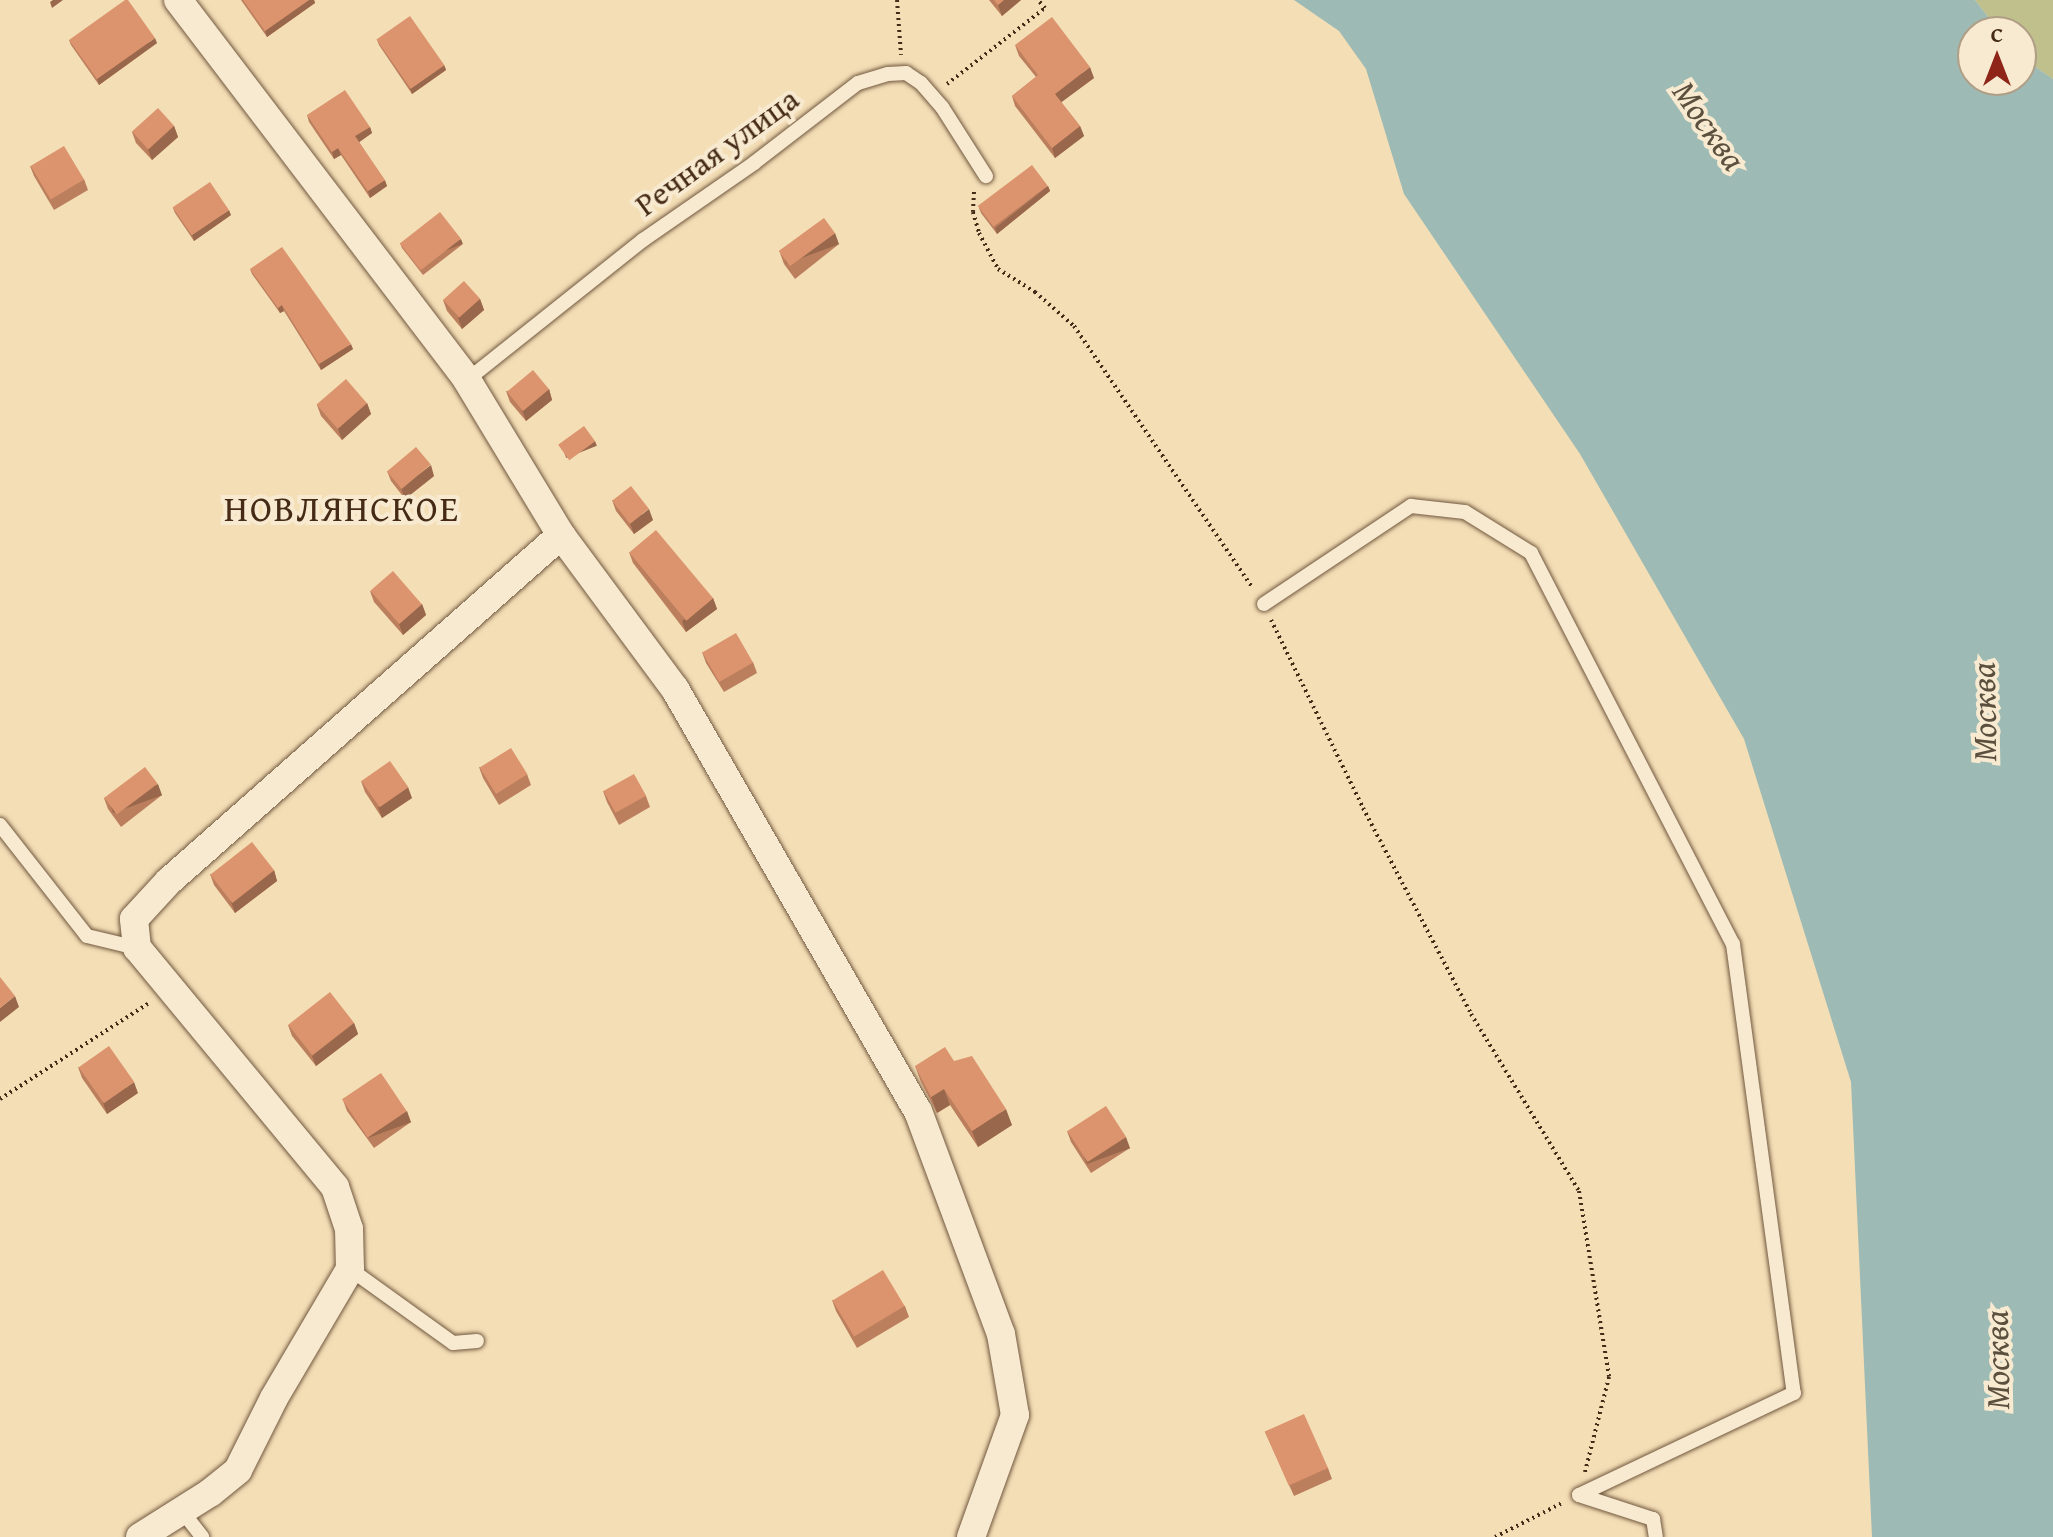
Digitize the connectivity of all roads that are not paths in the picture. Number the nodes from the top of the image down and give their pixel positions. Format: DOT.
graph roads {
  1 [pos="178,0"];
  2 [pos="983,170"];
  3 [pos="467,380"];
  4 [pos="561,535"];
  5 [pos="1264,604"];
  6 [pos="0,825"];
  7 [pos="137,948"];
  8 [pos="350,1269"];
  9 [pos="477,1341"];
  10 [pos="182,1511"];
  11 [pos="140,1537"];
  12 [pos="202,1537"];
  13 [pos="971,1537"];
  14 [pos="1656,1537"];
  1 -- 3 [label="street"];
  2 -- 3 [label="lane, Речная улица"];
  3 -- 4 [label="street"];
  4 -- 7 [label="street"];
  4 -- 13 [label="street"];
  5 -- 14 [label="lane"];
  6 -- 7 [label="lane"];
  7 -- 8 [label="street"];
  8 -- 9 [label="lane"];
  8 -- 10 [label="street"];
  10 -- 11 [label="street"];
  10 -- 12 [label="lane"];
}
